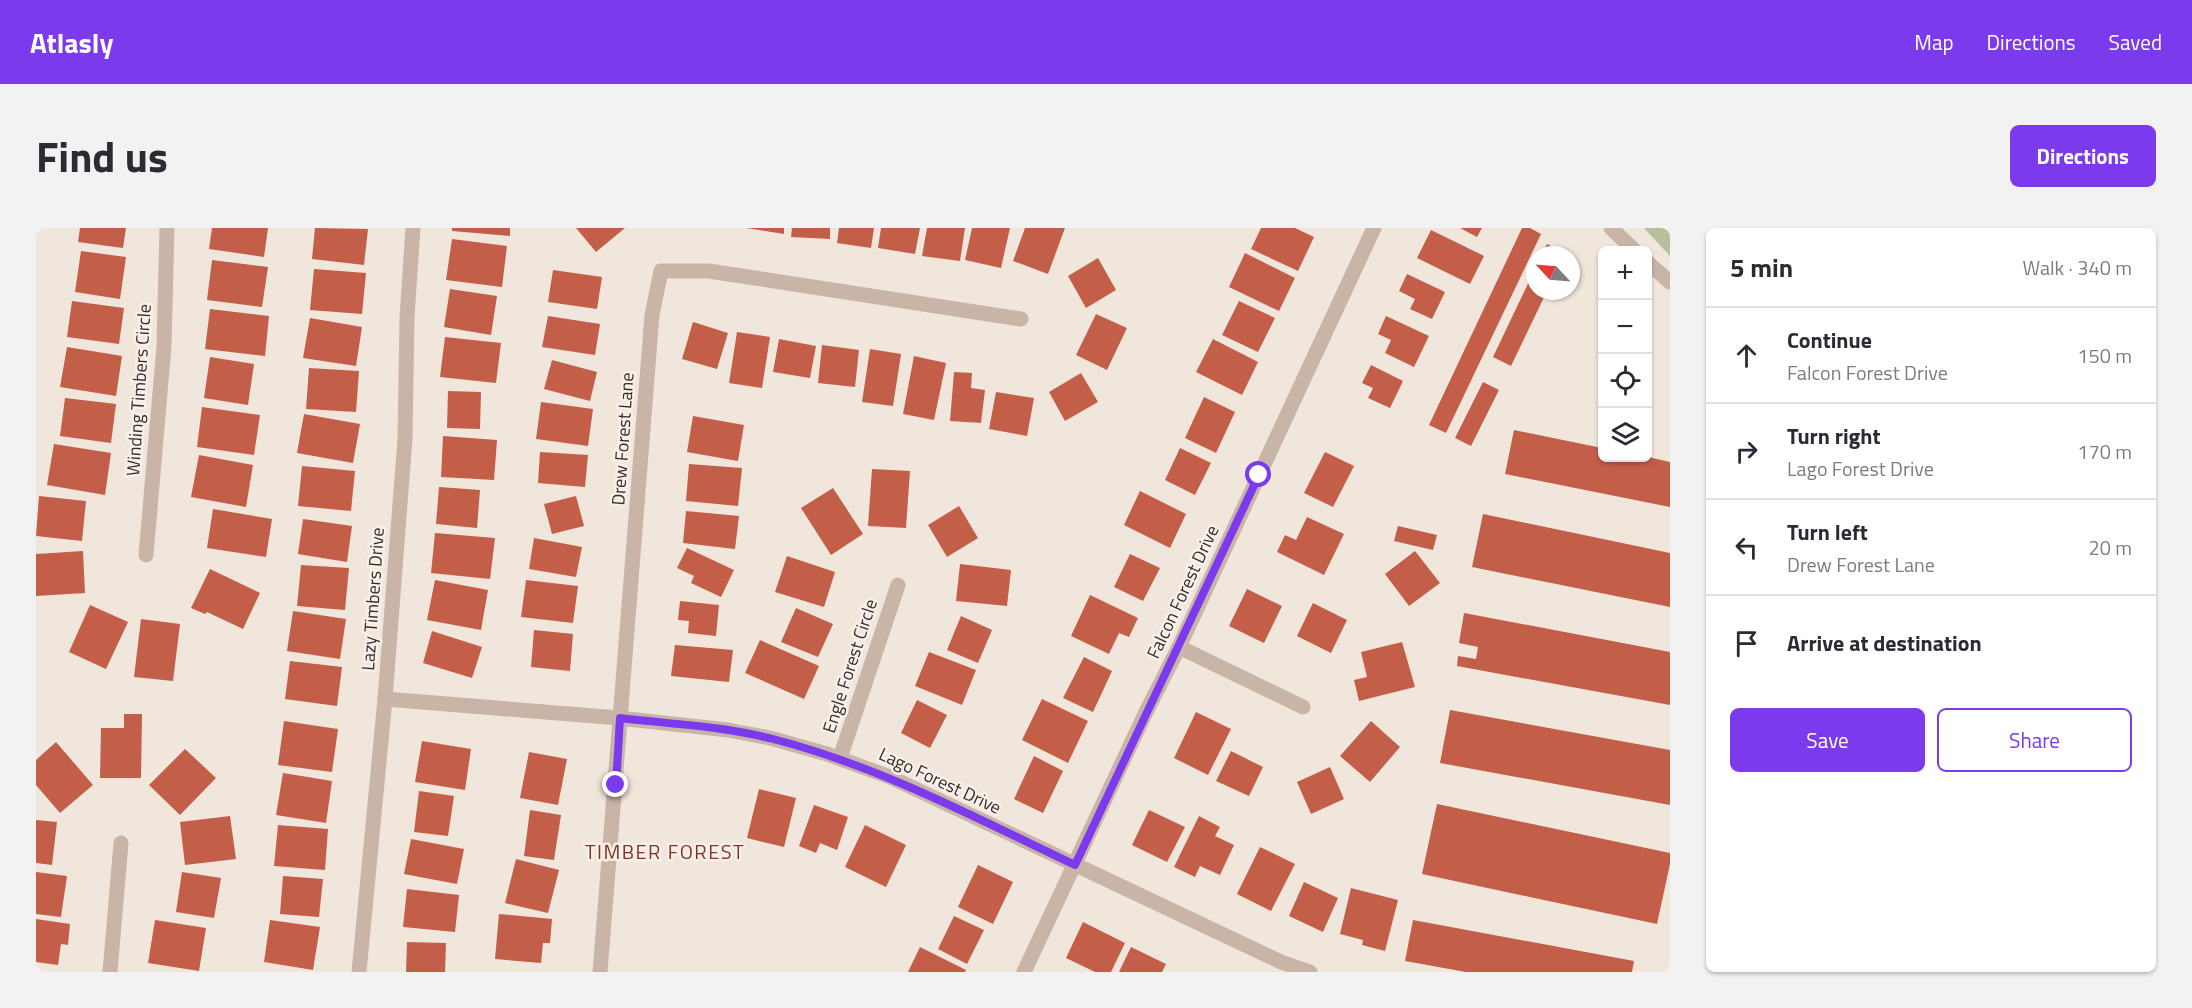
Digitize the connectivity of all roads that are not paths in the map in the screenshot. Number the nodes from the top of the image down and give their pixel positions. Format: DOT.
graph roads {
  1 [pos="167,228"];
  2 [pos="413,228"];
  3 [pos="1374,228"];
  4 [pos="1611,228"];
  5 [pos="1630,246"];
  6 [pos="1652,267"];
  7 [pos="1670,282"];
  8 [pos="1021,319"];
  9 [pos="146,555"];
  10 [pos="898,585"];
  11 [pos="1179,647"];
  12 [pos="385,699"];
  13 [pos="1303,707"];
  14 [pos="620,718"];
  15 [pos="840,758"];
  16 [pos="121,843"];
  17 [pos="1075,865"];
  18 [pos="110,972"];
  19 [pos="359,972"];
  20 [pos="600,972"];
  21 [pos="1024,972"];
  22 [pos="1310,972"];
  1 -- 9 [label="street, Winding Timbers Circle"];
  2 -- 12 [label="street, Lazy Timbers Drive"];
  3 -- 11 [label="street, Falcon Forest Drive"];
  4 -- 5 [label="street"];
  6 -- 7 [label="street"];
  8 -- 14 [label="street, Drew Forest Lane"];
  10 -- 15 [label="street, Engle Forest Circle"];
  11 -- 13 [label="street"];
  11 -- 17 [label="street, Falcon Forest Drive"];
  12 -- 14 [label="street, Lago Forest Drive"];
  12 -- 19 [label="street, Lazy Timbers Drive"];
  14 -- 15 [label="street, Lago Forest Drive"];
  14 -- 20 [label="street, Drew Forest Lane"];
  15 -- 17 [label="street, Lago Forest Drive"];
  16 -- 18 [label="street"];
  17 -- 21 [label="street, Falcon Forest Drive"];
  17 -- 22 [label="street, Lago Forest Drive"];
}
